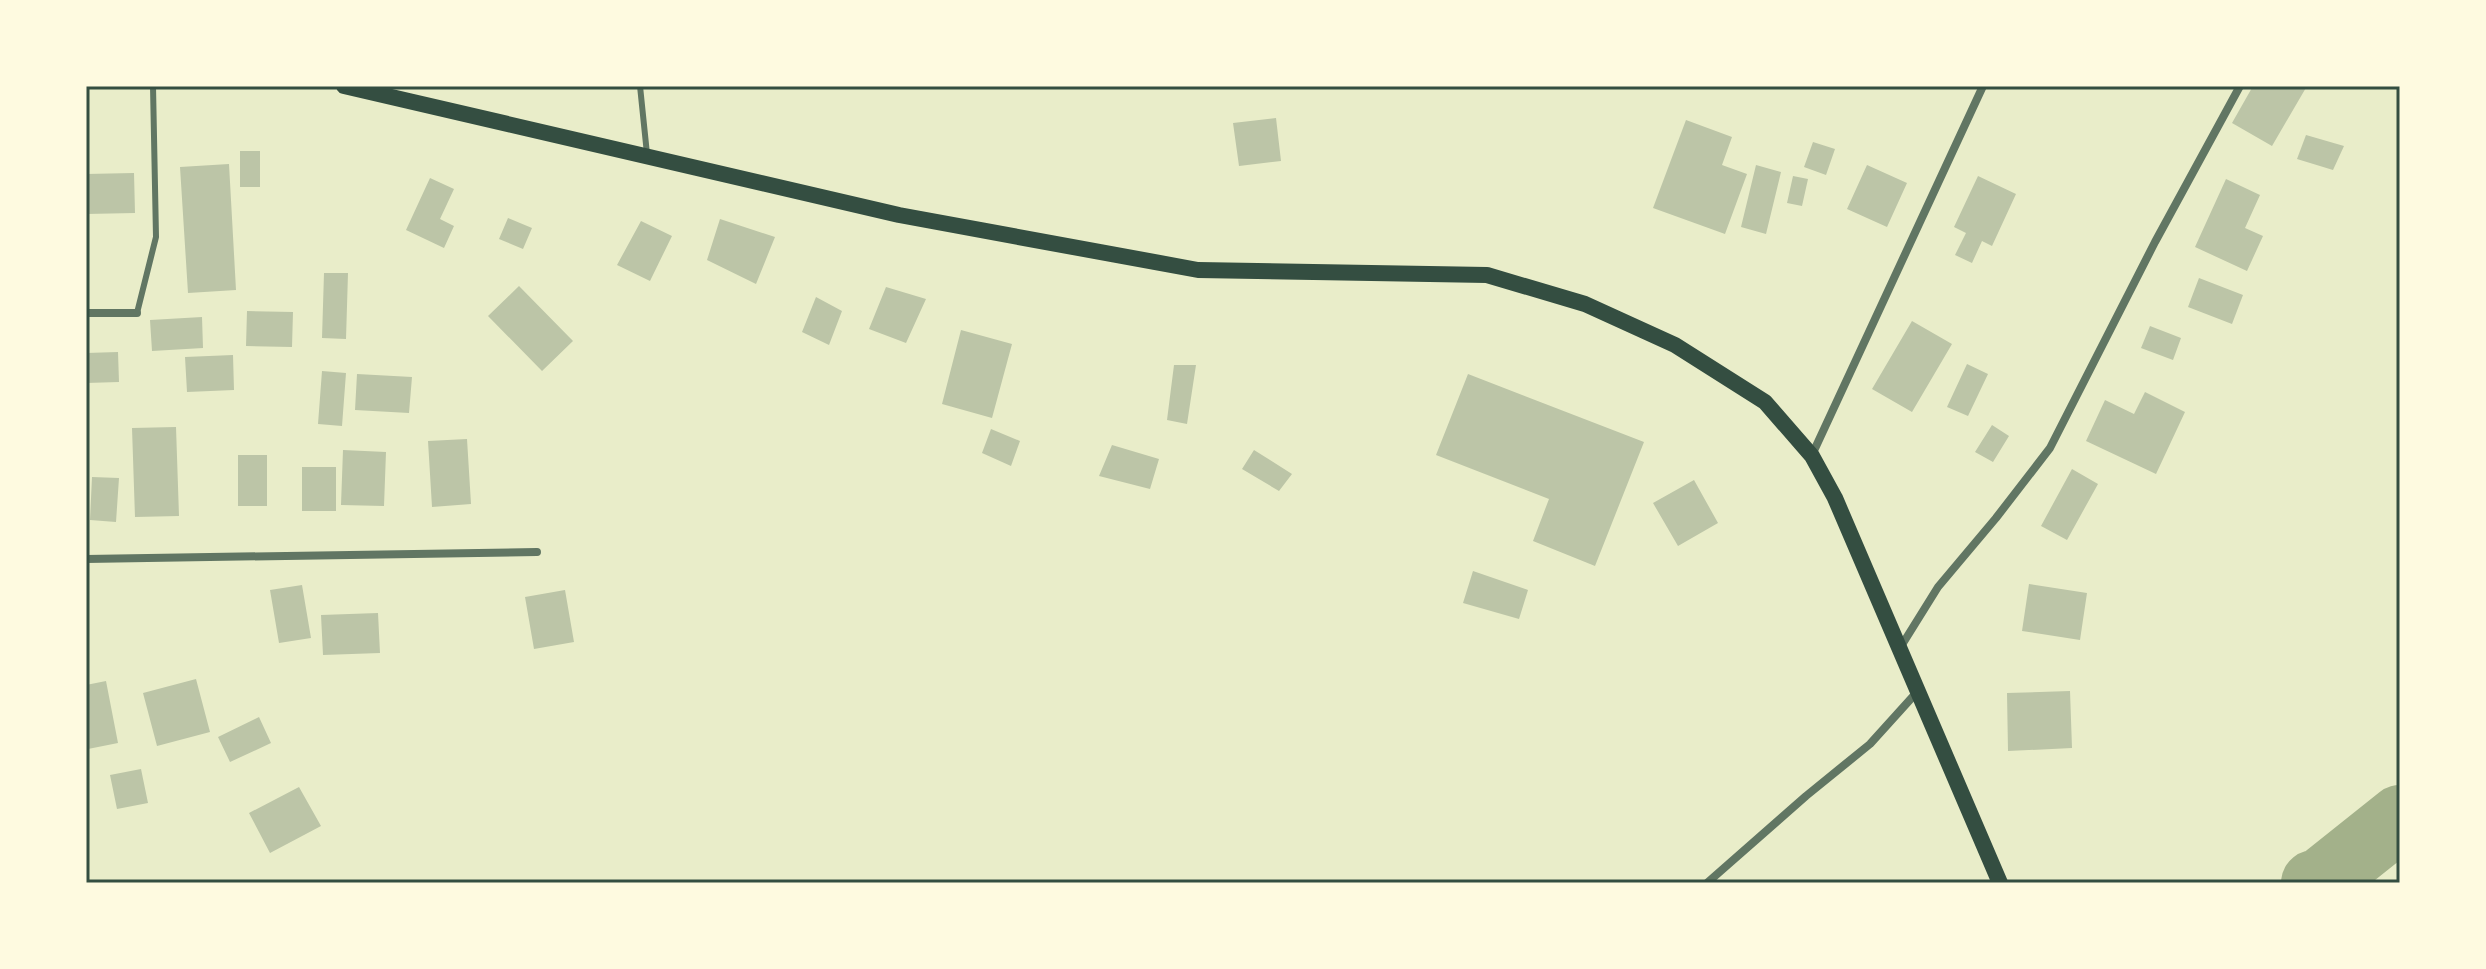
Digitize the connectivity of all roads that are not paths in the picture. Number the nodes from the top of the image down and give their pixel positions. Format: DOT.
graph roads {
  1 [pos="153,86"];
  2 [pos="344,86"];
  3 [pos="640,86"];
  4 [pos="1983,86"];
  5 [pos="2240,86"];
  6 [pos="648,157"];
  7 [pos="86,313"];
  8 [pos="137,313"];
  9 [pos="1812,456"];
  10 [pos="537,552"];
  11 [pos="86,559"];
  12 [pos="1899,649"];
  13 [pos="1917,692"];
  14 [pos="1707,883"];
  15 [pos="2000,883"];
  1 -- 8 [label="lane"];
  2 -- 6 [label="main road"];
  3 -- 6 [label="lane"];
  4 -- 9 [label="street"];
  5 -- 12 [label="street"];
  6 -- 9 [label="main road"];
  7 -- 8 [label="street"];
  9 -- 12 [label="main road"];
  10 -- 11 [label="street"];
  12 -- 13 [label="main road"];
  13 -- 14 [label="street"];
  13 -- 15 [label="main road"];
}
